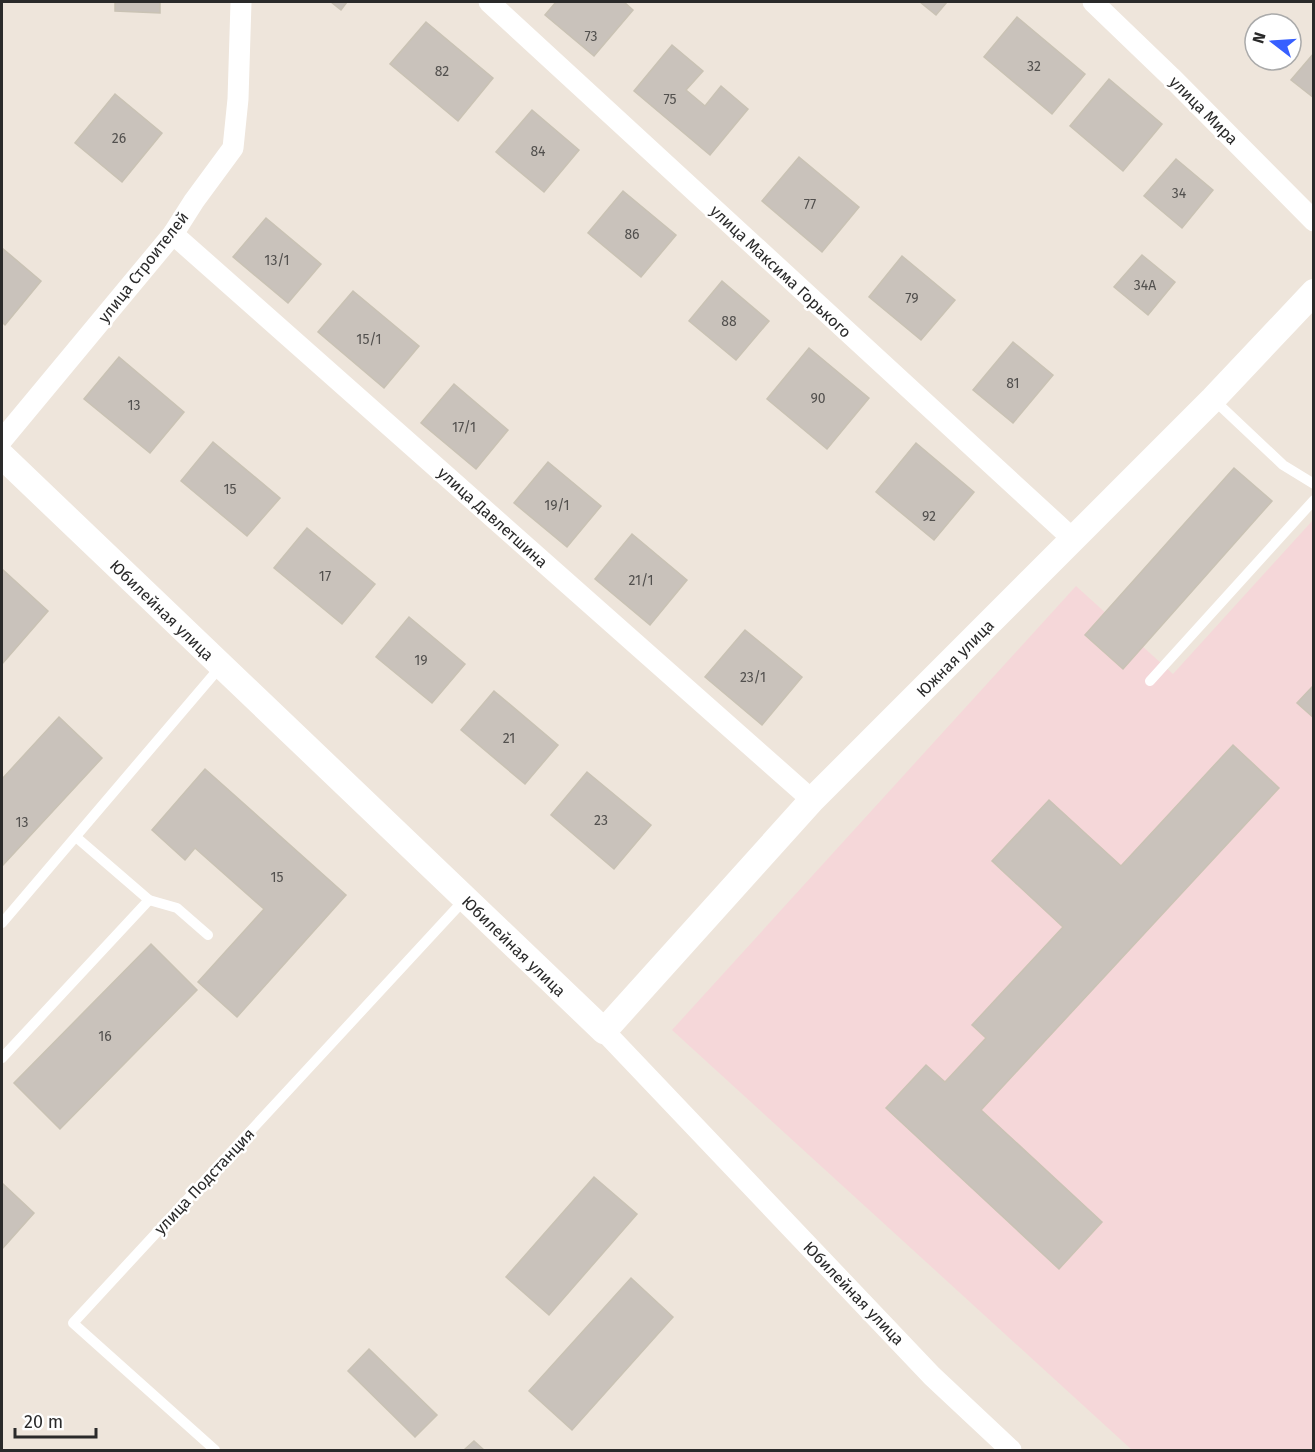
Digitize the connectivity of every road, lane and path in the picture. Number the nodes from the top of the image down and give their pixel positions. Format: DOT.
graph roads {
  1 [pos="241,2"];
  2 [pos="489,2"];
  3 [pos="1093,2"];
  4 [pos="1314,221"];
  5 [pos="173,234"];
  6 [pos="1314,292"];
  7 [pos="1213,399"];
  8 [pos="2,440"];
  9 [pos="2,456"];
  10 [pos="1314,484"];
  11 [pos="1314,500"];
  12 [pos="1074,540"];
  13 [pos="221,666"];
  14 [pos="1150,681"];
  15 [pos="812,800"];
  16 [pos="76,837"];
  17 [pos="465,899"];
  18 [pos="149,900"];
  19 [pos="2,923"];
  20 [pos="208,935"];
  21 [pos="604,1031"];
  22 [pos="2,1058"];
  23 [pos="215,1450"];
  24 [pos="1011,1450"];
  1 -- 5 [label="street, улица Строителей"];
  2 -- 12 [label="street, улица Максима Горького"];
  3 -- 4 [label="street, улица Мира"];
  5 -- 8 [label="street, улица Строителей"];
  5 -- 15 [label="street, улица Давлетшина"];
  6 -- 7 [label="street, Южная улица"];
  7 -- 10 [label="lane"];
  7 -- 12 [label="street, Южная улица"];
  9 -- 13 [label="street, Юбилейная улица"];
  11 -- 14 [label="lane"];
  12 -- 15 [label="street, Южная улица"];
  13 -- 16 [label="lane"];
  13 -- 17 [label="street, Юбилейная улица"];
  15 -- 21 [label="street, Южная улица"];
  16 -- 18 [label="lane"];
  16 -- 19 [label="lane"];
  17 -- 21 [label="street, Юбилейная улица"];
  17 -- 23 [label="lane, улица Подстанция"];
  18 -- 20 [label="lane"];
  18 -- 22 [label="lane"];
  21 -- 24 [label="street, Юбилейная улица"];
}
